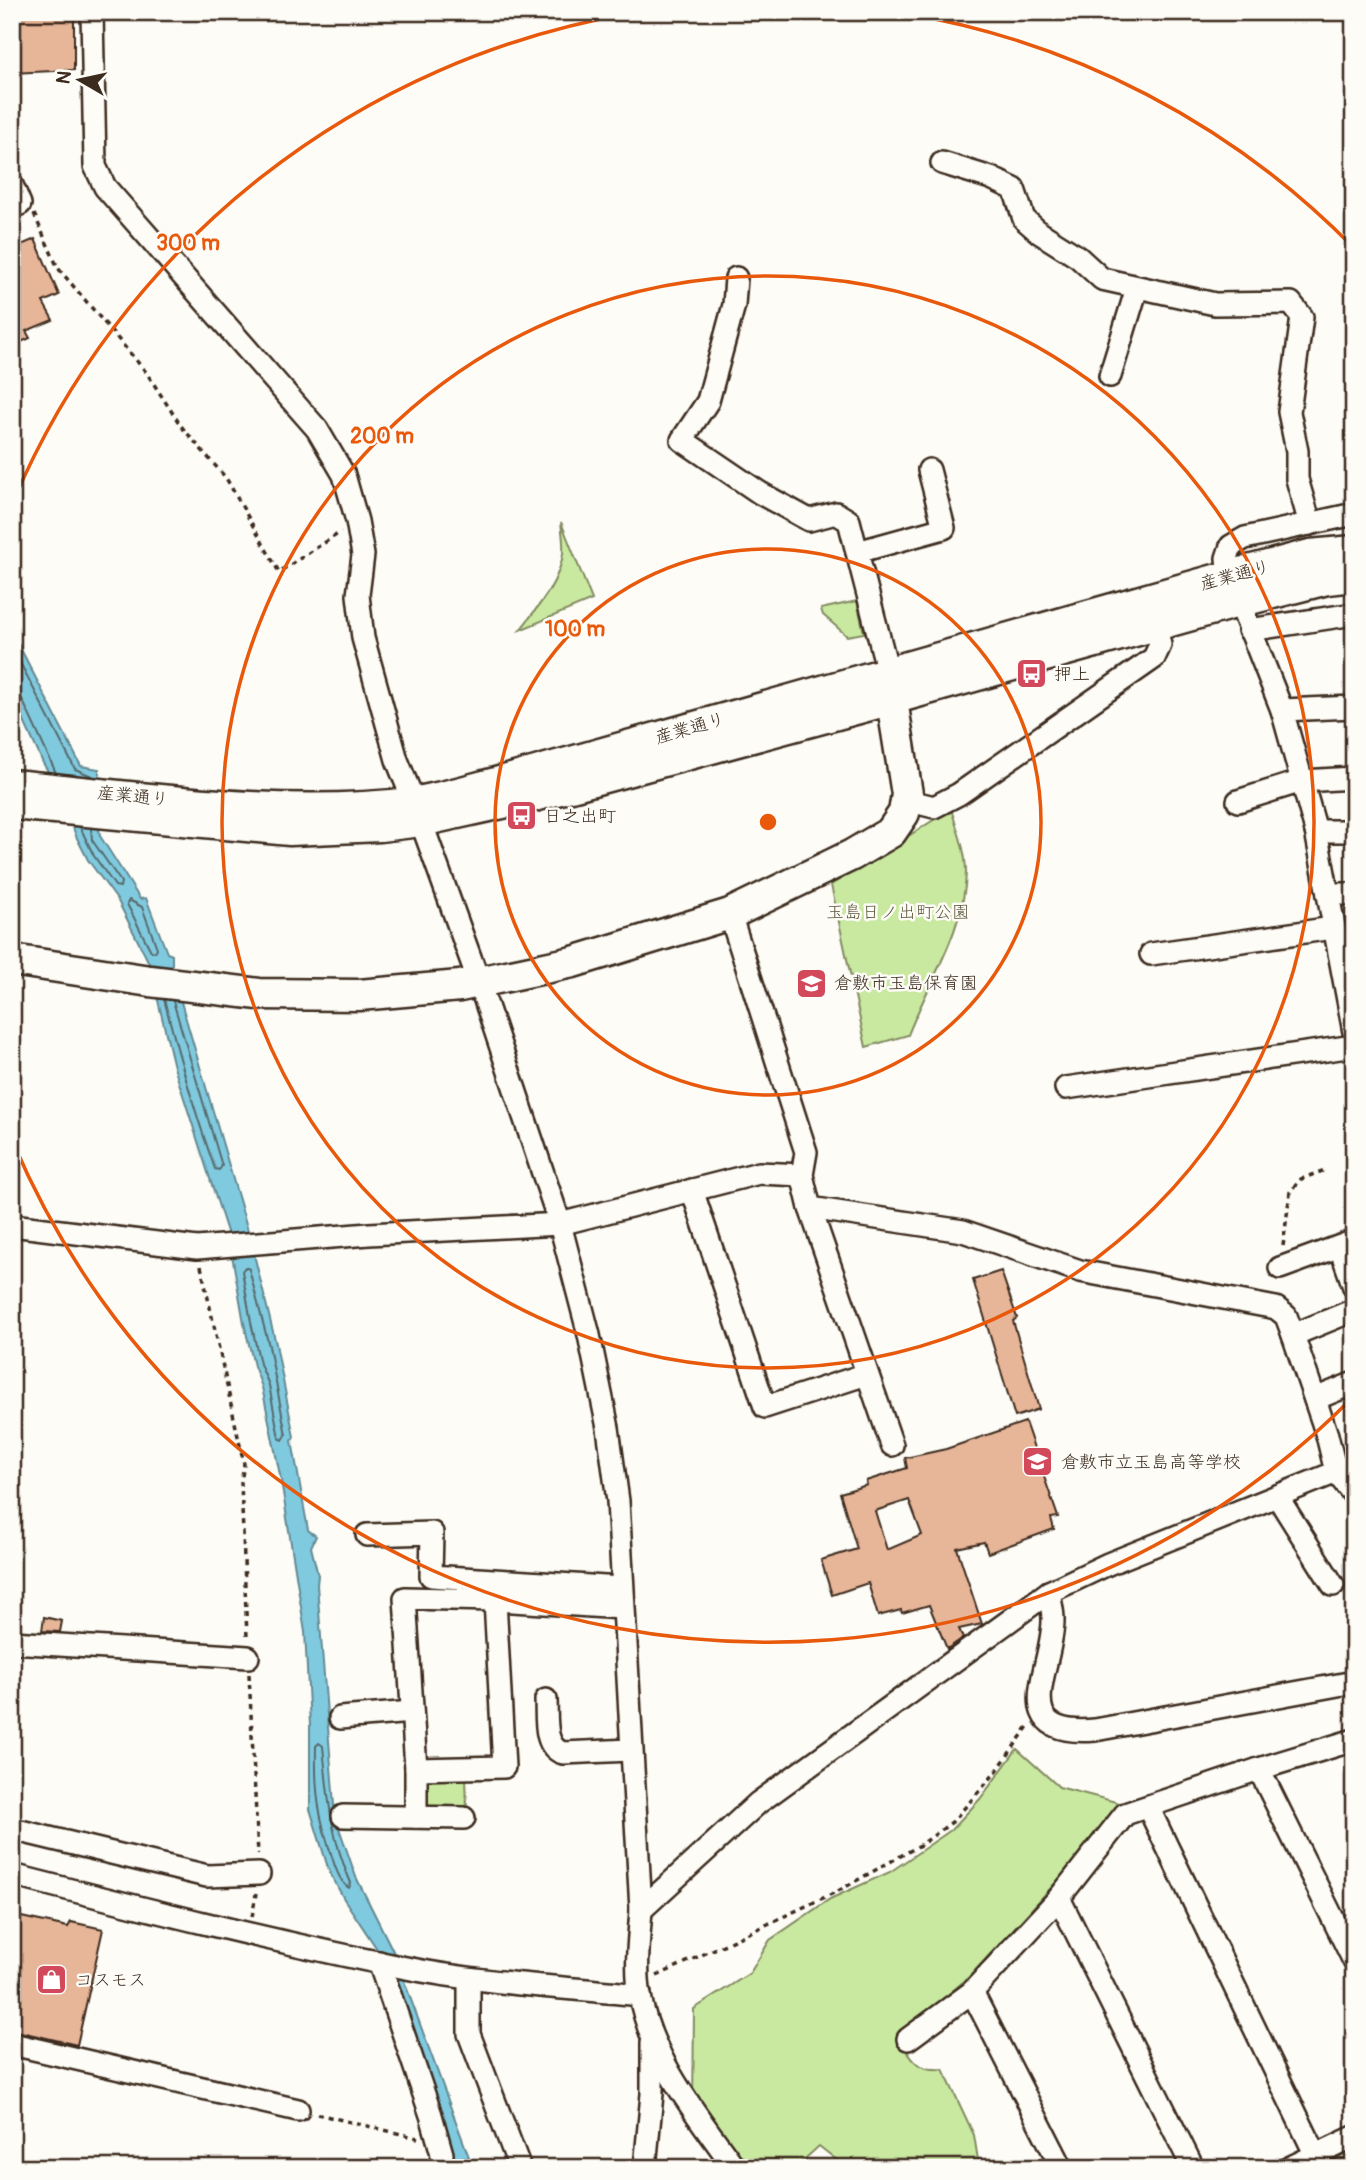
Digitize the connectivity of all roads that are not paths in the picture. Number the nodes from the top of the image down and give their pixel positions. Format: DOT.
graph roads {
  1 [pos="92,12"];
  2 [pos="942,163"];
  3 [pos="736,278"];
  4 [pos="1137,288"];
  5 [pos="1110,376"];
  6 [pos="929,470"];
  7 [pos="1354,514"];
  8 [pos="1310,524"];
  9 [pos="1354,551"];
  10 [pos="857,552"];
  11 [pos="1354,576"];
  12 [pos="1233,589"];
  13 [pos="1152,611"];
  14 [pos="1354,614"];
  15 [pos="1249,630"];
  16 [pos="890,686"];
  17 [pos="1354,707"];
  18 [pos="1282,710"];
  19 [pos="1354,778"];
  20 [pos="1302,780"];
  21 [pos="12,785"];
  22 [pos="907,794"];
  23 [pos="62,800"];
  24 [pos="1238,802"];
  25 [pos="12,804"];
  26 [pos="418,812"];
  27 [pos="1316,831"];
  28 [pos="1354,831"];
  29 [pos="1328,894"];
  30 [pos="1354,894"];
  31 [pos="730,914"];
  32 [pos="1333,928"];
  33 [pos="1151,954"];
  34 [pos="12,960"];
  35 [pos="479,982"];
  36 [pos="1353,1020"];
  37 [pos="1354,1046"];
  38 [pos="1066,1088"];
  39 [pos="802,1175"];
  40 [pos="692,1190"];
  41 [pos="810,1208"];
  42 [pos="560,1224"];
  43 [pos="12,1225"];
  44 [pos="1347,1244"];
  45 [pos="1280,1268"];
  46 [pos="1354,1287"];
  47 [pos="1354,1310"];
  48 [pos="1293,1335"];
  49 [pos="867,1374"];
  50 [pos="1354,1383"];
  51 [pos="1315,1399"];
  52 [pos="892,1446"];
  53 [pos="1345,1468"];
  54 [pos="1354,1495"];
  55 [pos="1277,1496"];
  56 [pos="368,1535"];
  57 [pos="431,1576"];
  58 [pos="1333,1585"];
  59 [pos="1049,1592"];
  60 [pos="622,1598"];
  61 [pos="431,1599"];
  62 [pos="495,1600"];
  63 [pos="12,1642"];
  64 [pos="248,1657"];
  65 [pos="1354,1682"];
  66 [pos="546,1700"];
  67 [pos="412,1712"];
  68 [pos="340,1718"];
  69 [pos="1354,1740"];
  70 [pos="631,1751"];
  71 [pos="416,1769"];
  72 [pos="1259,1769"];
  73 [pos="1148,1807"];
  74 [pos="343,1816"];
  75 [pos="416,1817"];
  76 [pos="464,1818"];
  77 [pos="12,1829"];
  78 [pos="259,1874"];
  79 [pos="12,1875"];
  80 [pos="1059,1898"];
  81 [pos="641,1910"];
  82 [pos="1354,1961"];
  83 [pos="379,1962"];
  84 [pos="469,1979"];
  85 [pos="640,1990"];
  86 [pos="972,1992"];
  87 [pos="652,2037"];
  88 [pos="908,2039"];
  89 [pos="12,2045"];
  90 [pos="298,2110"];
  91 [pos="1354,2137"];
  92 [pos="1319,2162"];
  93 [pos="440,2168"];
  94 [pos="520,2168"];
  95 [pos="645,2168"];
  96 [pos="735,2168"];
  97 [pos="1062,2168"];
  98 [pos="1193,2168"];
  99 [pos="1289,2168"];
  1 -- 26 [label="street"];
  2 -- 4 [label="street"];
  3 -- 10 [label="street"];
  4 -- 5 [label="street"];
  4 -- 8 [label="street"];
  6 -- 10 [label="street"];
  7 -- 8 [label="street"];
  8 -- 12 [label="street"];
  9 -- 12 [label="street, 産業通り"];
  10 -- 16 [label="street"];
  11 -- 12 [label="street, 産業通り"];
  12 -- 13 [label="street, 産業通り"];
  12 -- 15 [label="street"];
  13 -- 16 [label="street, 産業通り"];
  13 -- 22 [label="street"];
  14 -- 15 [label="street"];
  15 -- 18 [label="street"];
  16 -- 22 [label="street"];
  16 -- 26 [label="street, 産業通り"];
  17 -- 18 [label="street"];
  18 -- 20 [label="street"];
  19 -- 20 [label="street"];
  20 -- 24 [label="street"];
  20 -- 27 [label="street"];
  21 -- 23 [label="street, 産業通り"];
  22 -- 31 [label="street"];
  23 -- 25 [label="street, 産業通り"];
  23 -- 26 [label="street, 産業通り"];
  26 -- 35 [label="street"];
  27 -- 28 [label="street"];
  27 -- 29 [label="street"];
  29 -- 30 [label="street"];
  29 -- 32 [label="street"];
  31 -- 35 [label="street"];
  31 -- 39 [label="street"];
  32 -- 33 [label="street"];
  32 -- 36 [label="street"];
  34 -- 35 [label="street"];
  35 -- 42 [label="street"];
  37 -- 38 [label="street"];
  39 -- 40 [label="street"];
  39 -- 41 [label="street"];
  40 -- 42 [label="street"];
  40 -- 49 [label="street"];
  41 -- 48 [label="street"];
  41 -- 49 [label="street"];
  42 -- 43 [label="street"];
  42 -- 60 [label="street"];
  44 -- 45 [label="street"];
  44 -- 46 [label="street"];
  47 -- 48 [label="street"];
  48 -- 51 [label="street"];
  49 -- 52 [label="street"];
  50 -- 51 [label="street"];
  51 -- 53 [label="street"];
  53 -- 54 [label="street"];
  53 -- 55 [label="street"];
  55 -- 58 [label="street"];
  55 -- 59 [label="street"];
  56 -- 57 [label="street"];
  57 -- 60 [label="street"];
  57 -- 61 [label="street"];
  59 -- 65 [label="street"];
  59 -- 81 [label="street"];
  60 -- 62 [label="street"];
  60 -- 70 [label="street"];
  61 -- 62 [label="street"];
  61 -- 67 [label="street"];
  62 -- 71 [label="street"];
  63 -- 64 [label="street"];
  66 -- 70 [label="street"];
  67 -- 68 [label="street"];
  67 -- 71 [label="street"];
  69 -- 72 [label="street"];
  70 -- 81 [label="street"];
  71 -- 75 [label="street"];
  72 -- 73 [label="street"];
  72 -- 82 [label="street"];
  73 -- 80 [label="street"];
  73 -- 92 [label="street"];
  74 -- 75 [label="street"];
  75 -- 76 [label="street"];
  77 -- 78 [label="street"];
  79 -- 83 [label="street"];
  80 -- 86 [label="street"];
  80 -- 98 [label="street"];
  81 -- 85 [label="street"];
  83 -- 84 [label="street"];
  83 -- 93 [label="street"];
  84 -- 85 [label="street"];
  84 -- 94 [label="street"];
  85 -- 87 [label="street"];
  86 -- 88 [label="street"];
  86 -- 97 [label="street"];
  87 -- 95 [label="street"];
  87 -- 96 [label="street"];
  89 -- 90 [label="street"];
  91 -- 92 [label="street"];
  92 -- 99 [label="street"];
}
